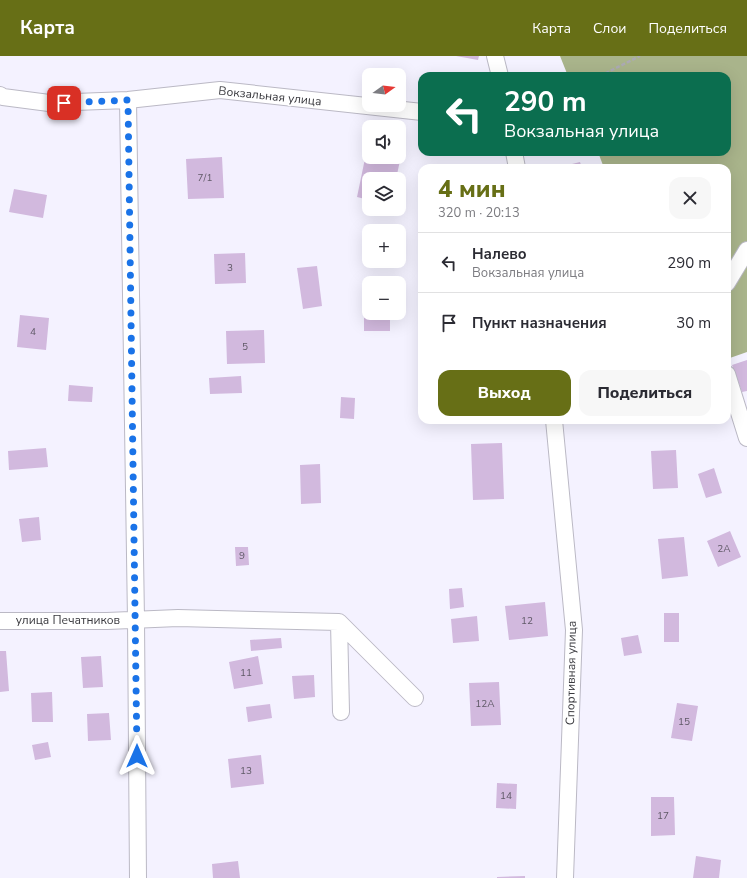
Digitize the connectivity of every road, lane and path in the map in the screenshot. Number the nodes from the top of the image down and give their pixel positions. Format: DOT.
graph roads {
  1 [pos="496,56"];
  2 [pos="640,56"];
  3 [pos="499,72"];
  4 [pos="608,72"];
  5 [pos="0,95"];
  6 [pos="128,100"];
  7 [pos="418,112"];
  8 [pos="747,250"];
  9 [pos="731,276"];
  10 [pos="731,387"];
  11 [pos="554,424"];
  12 [pos="747,438"];
  13 [pos="136,620"];
  14 [pos="0,621"];
  15 [pos="339,622"];
  16 [pos="414,698"];
  17 [pos="340,712"];
  18 [pos="138,878"];
  19 [pos="565,878"];
  1 -- 3 [label="street"];
  2 -- 4 [label="path"];
  5 -- 6 [label="street, Вокзальная улица"];
  6 -- 7 [label="street, Вокзальная улица"];
  6 -- 13 [label="street"];
  8 -- 9 [label="street"];
  10 -- 12 [label="street"];
  11 -- 19 [label="street, Спортивная улица"];
  13 -- 14 [label="street, улица Печатников"];
  13 -- 15 [label="street, улица Печатников"];
  13 -- 18 [label="street"];
  15 -- 16 [label="street"];
  15 -- 17 [label="street"];
}
